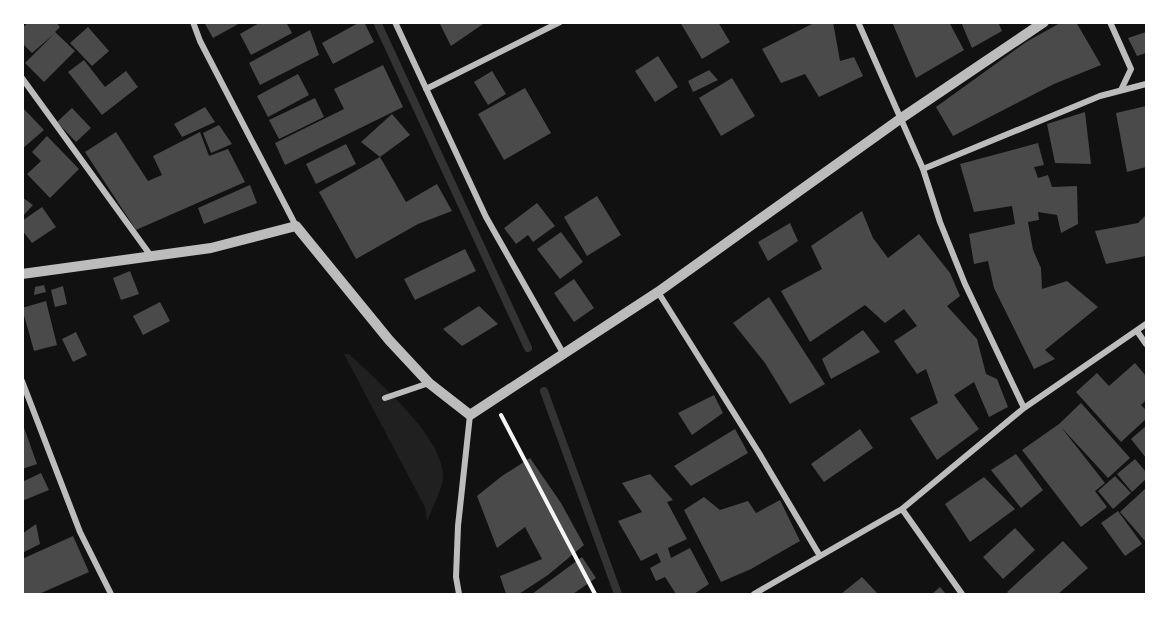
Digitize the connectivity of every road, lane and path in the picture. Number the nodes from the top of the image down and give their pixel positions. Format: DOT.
graph roads {
  1 [pos="193,22"];
  2 [pos="395,22"];
  3 [pos="560,22"];
  4 [pos="858,22"];
  5 [pos="1044,22"];
  6 [pos="1110,22"];
  7 [pos="22,78"];
  8 [pos="1146,84"];
  9 [pos="426,89"];
  10 [pos="1121,90"];
  11 [pos="900,119"];
  12 [pos="923,169"];
  13 [pos="296,226"];
  14 [pos="151,256"];
  15 [pos="22,274"];
  16 [pos="658,292"];
  17 [pos="1146,324"];
  18 [pos="1137,331"];
  19 [pos="1146,344"];
  20 [pos="563,353"];
  21 [pos="22,381"];
  22 [pos="429,383"];
  23 [pos="385,398"];
  24 [pos="493,402"];
  25 [pos="1024,408"];
  26 [pos="470,415"];
  27 [pos="902,509"];
  28 [pos="820,556"];
  29 [pos="111,594"];
  30 [pos="459,594"];
  31 [pos="596,594"];
  32 [pos="754,594"];
  33 [pos="962,594"];
  1 -- 13 [label="street"];
  2 -- 9 [label="street"];
  3 -- 9 [label="street"];
  4 -- 11 [label="street"];
  5 -- 11 [label="street"];
  6 -- 10 [label="street"];
  7 -- 14 [label="street"];
  8 -- 10 [label="street"];
  9 -- 20 [label="street"];
  10 -- 12 [label="street"];
  11 -- 12 [label="street"];
  11 -- 16 [label="street"];
  12 -- 25 [label="street"];
  13 -- 14 [label="street"];
  13 -- 22 [label="street"];
  14 -- 15 [label="street"];
  16 -- 20 [label="street"];
  16 -- 28 [label="street"];
  17 -- 18 [label="street"];
  18 -- 19 [label="street"];
  18 -- 25 [label="street"];
  20 -- 24 [label="street"];
  21 -- 29 [label="street"];
  22 -- 23 [label="street"];
  22 -- 26 [label="street"];
  24 -- 26 [label="street"];
  24 -- 31 [label="path"];
  25 -- 27 [label="street"];
  26 -- 30 [label="street"];
  27 -- 28 [label="street"];
  27 -- 33 [label="street"];
  28 -- 32 [label="street"];
}
